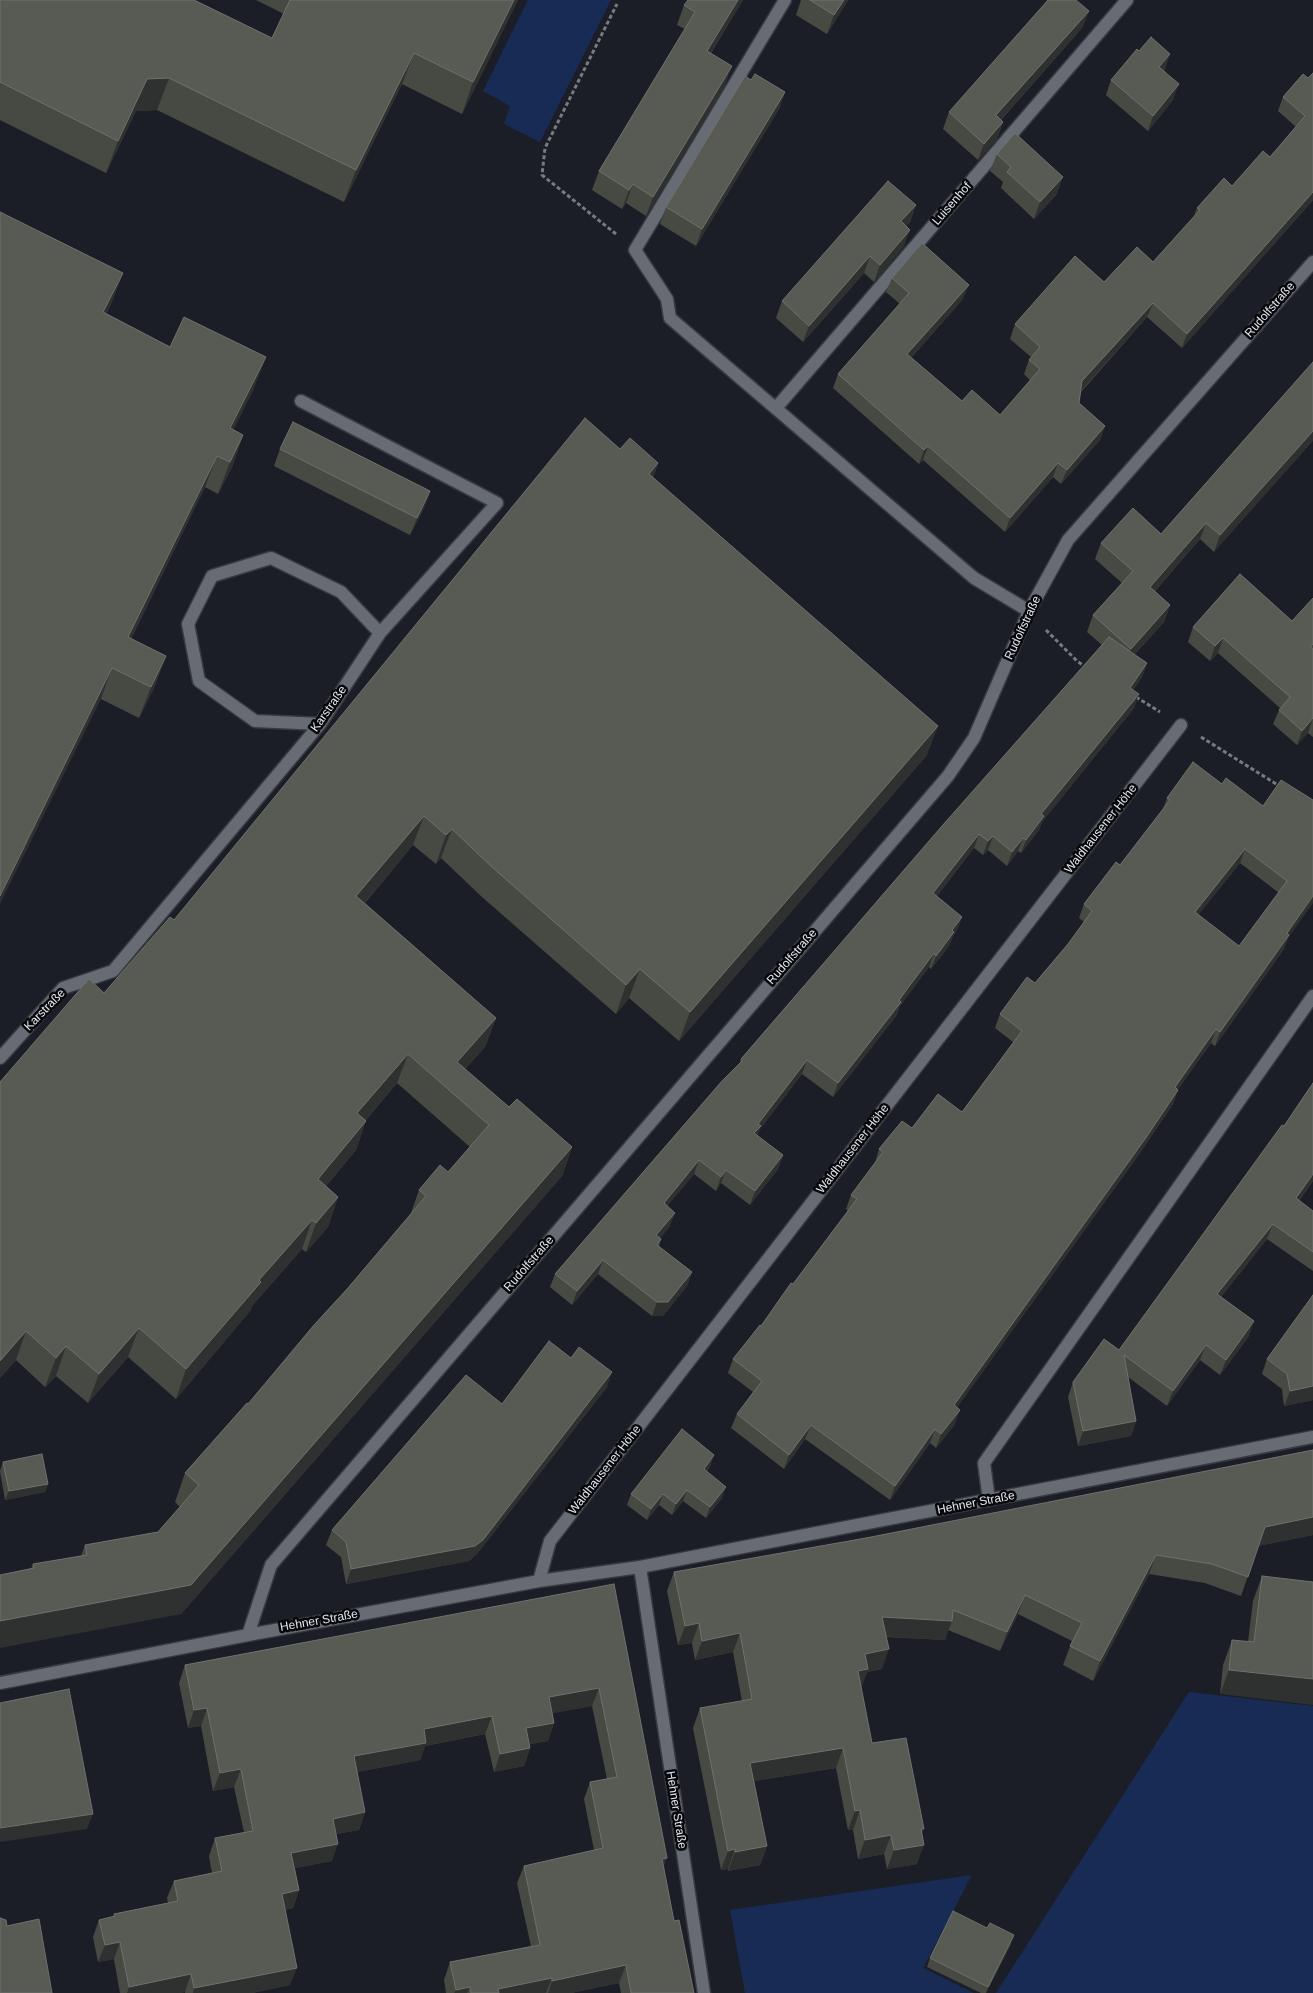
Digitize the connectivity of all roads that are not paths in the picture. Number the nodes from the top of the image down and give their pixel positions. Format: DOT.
graph roads {
  1 [pos="785,0"];
  2 [pos="1127,0"];
  3 [pos="1313,262"];
  4 [pos="301,401"];
  5 [pos="776,408"];
  6 [pos="1028,611"];
  7 [pos="380,633"];
  8 [pos="320,724"];
  9 [pos="1181,725"];
  10 [pos="1313,996"];
  11 [pos="0,1058"];
  12 [pos="1313,1437"];
  13 [pos="989,1500"];
  14 [pos="640,1567"];
  15 [pos="539,1581"];
  16 [pos="248,1635"];
  17 [pos="0,1683"];
  18 [pos="704,1993"];
  1 -- 5 [label="street"];
  2 -- 5 [label="street, Luisenhof"];
  3 -- 6 [label="street, Rudolfstraße"];
  4 -- 7 [label="street, Karstraße"];
  5 -- 6 [label="street"];
  6 -- 16 [label="street, Rudolfstraße"];
  7 -- 8 [label="street, Karstraße"];
  7 -- 8 [label="street"];
  8 -- 11 [label="street, Karstraße"];
  9 -- 15 [label="street, Waldhausener Höhe"];
  10 -- 13 [label="street"];
  12 -- 13 [label="street, Hehner Straße"];
  13 -- 14 [label="street, Hehner Straße"];
  14 -- 15 [label="street, Hehner Straße"];
  14 -- 18 [label="street, Hehner Straße"];
  15 -- 16 [label="street, Hehner Straße"];
  16 -- 17 [label="street, Hehner Straße"];
}
